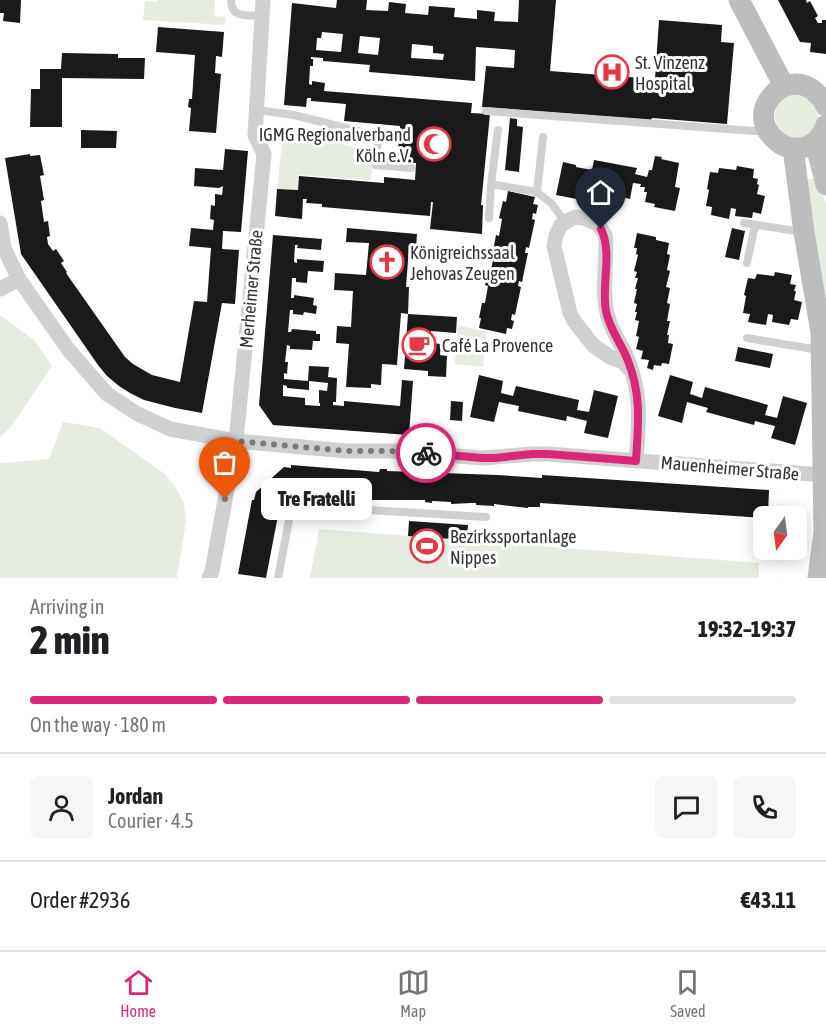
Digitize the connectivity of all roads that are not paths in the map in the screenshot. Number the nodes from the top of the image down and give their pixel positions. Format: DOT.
graph roads {
  1 [pos="231,0"];
  2 [pos="739,0"];
  3 [pos="263,8"];
  4 [pos="784,86"];
  5 [pos="825,101"];
  6 [pos="257,110"];
  7 [pos="486,111"];
  8 [pos="498,130"];
  9 [pos="768,132"];
  10 [pos="821,134"];
  11 [pos="543,137"];
  12 [pos="792,148"];
  13 [pos="411,168"];
  14 [pos="491,184"];
  15 [pos="826,185"];
  16 [pos="537,192"];
  17 [pos="489,218"];
  18 [pos="565,222"];
  19 [pos="0,223"];
  20 [pos="744,223"];
  21 [pos="755,225"];
  22 [pos="804,232"];
  23 [pos="747,263"];
  24 [pos="19,279"];
  25 [pos="0,289"];
  26 [pos="747,338"];
  27 [pos="822,344"];
  28 [pos="632,372"];
  29 [pos="236,441"];
  30 [pos="636,461"];
  31 [pos="823,475"];
  32 [pos="486,517"];
  33 [pos="209,578"];
  34 [pos="279,578"];
  35 [pos="818,578"];
  1 -- 3 [label="lane"];
  2 -- 4 [label="main road"];
  3 -- 6 [label="street, Merheimer Straße"];
  4 -- 5 [label="main road"];
  4 -- 9 [label="main road"];
  6 -- 13 [label="lane"];
  6 -- 29 [label="street, Merheimer Straße"];
  7 -- 9 [label="lane"];
  8 -- 14 [label="lane"];
  9 -- 12 [label="main road"];
  10 -- 12 [label="main road"];
  10 -- 15 [label="main road"];
  11 -- 16 [label="lane"];
  12 -- 22 [label="main road"];
  14 -- 16 [label="lane"];
  14 -- 17 [label="lane"];
  16 -- 18 [label="lane"];
  18 -- 28 [label="street"];
  18 -- 28 [label="street, Mauenheimer Straße"];
  19 -- 24 [label="street, Mauenheimer Straße"];
  20 -- 21 [label="lane"];
  21 -- 22 [label="lane"];
  21 -- 23 [label="lane"];
  22 -- 27 [label="main road"];
  24 -- 25 [label="street"];
  24 -- 29 [label="street, Mauenheimer Straße"];
  26 -- 27 [label="lane"];
  27 -- 31 [label="main road"];
  28 -- 30 [label="street, Mauenheimer Straße"];
  29 -- 30 [label="street, Mauenheimer Straße"];
  29 -- 33 [label="street, Merheimer Straße"];
  30 -- 31 [label="street, Mauenheimer Straße"];
  31 -- 35 [label="main road"];
  32 -- 34 [label="lane"];
}
